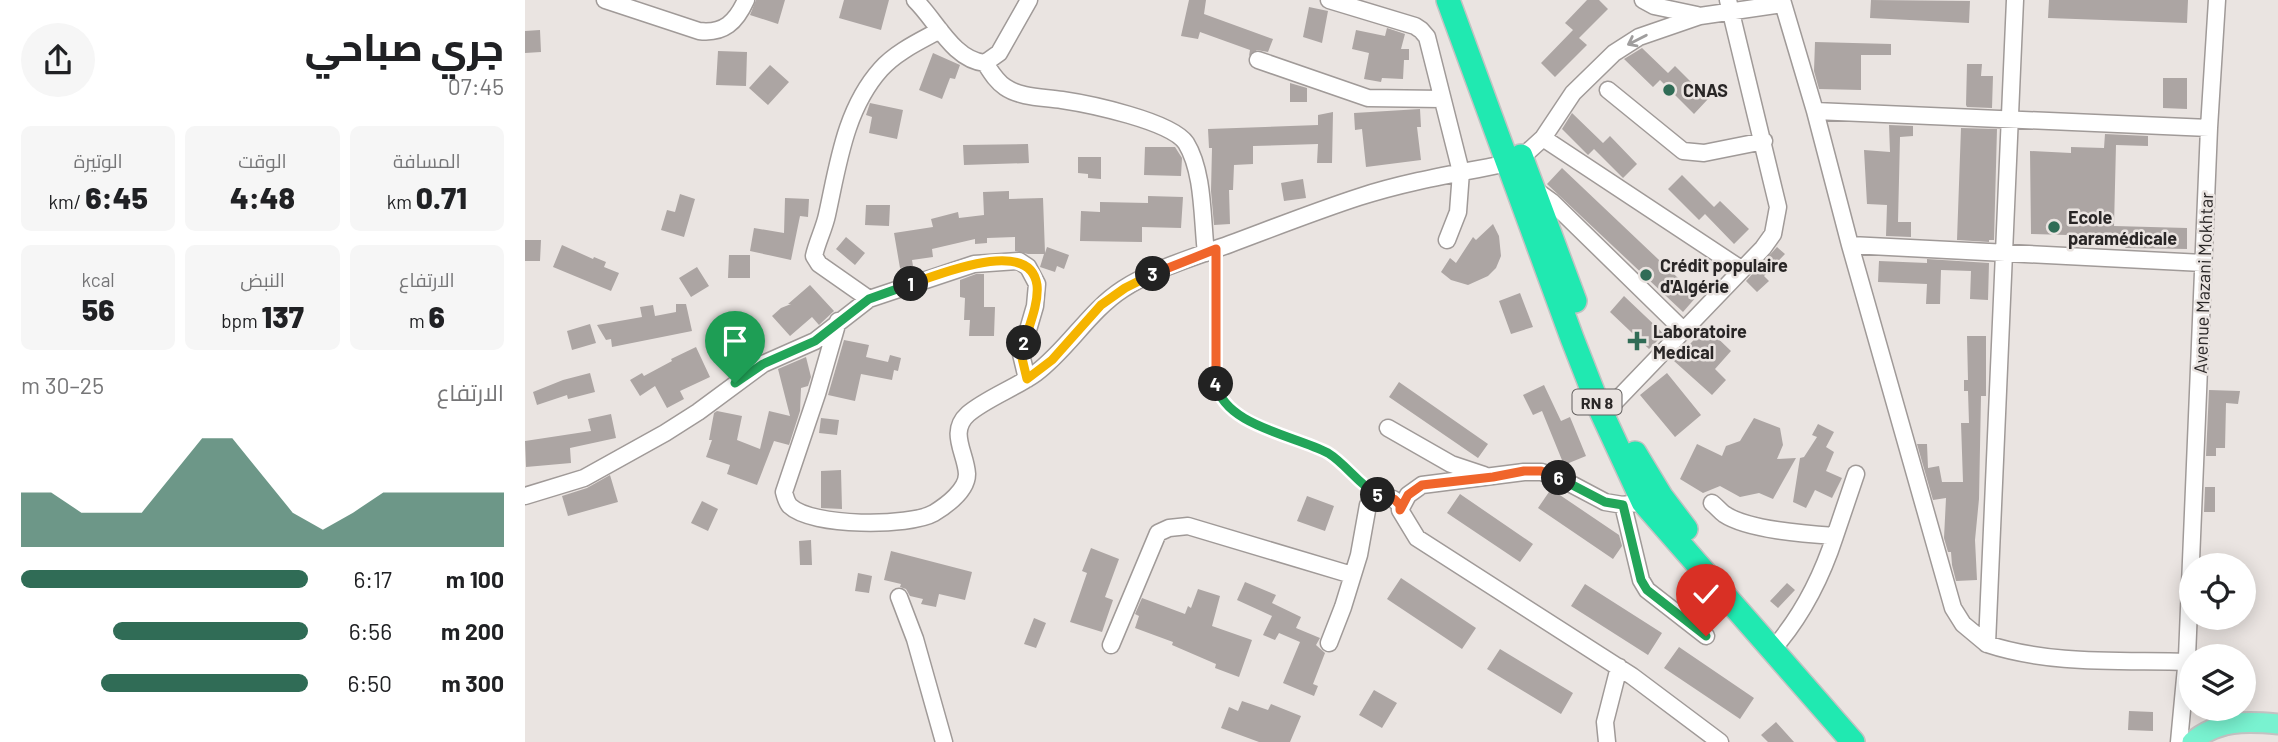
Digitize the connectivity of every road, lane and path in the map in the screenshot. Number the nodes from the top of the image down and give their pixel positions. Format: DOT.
graph roads {
  1 [pos="605,0"];
  2 [pos="746,0"];
  3 [pos="915,0"];
  4 [pos="1029,0"];
  5 [pos="1329,0"];
  6 [pos="1448,0"];
  7 [pos="1463,0"];
  8 [pos="1643,0"];
  9 [pos="2015,0"];
  10 [pos="2217,0"];
  11 [pos="1782,2"];
  12 [pos="1730,6"];
  13 [pos="1700,16"];
  14 [pos="940,30"];
  15 [pos="1258,60"];
  16 [pos="985,63"];
  17 [pos="1608,90"];
  18 [pos="1443,99"];
  19 [pos="1815,111"];
  20 [pos="2010,121"];
  21 [pos="2209,128"];
  22 [pos="1543,138"];
  23 [pos="1764,141"];
  24 [pos="1515,161"];
  25 [pos="1461,172"];
  26 [pos="1534,189"];
  27 [pos="1447,240"];
  28 [pos="1850,245"];
  29 [pos="1211,251"];
  30 [pos="2004,254"];
  31 [pos="2203,263"];
  32 [pos="1741,269"];
  33 [pos="869,299"];
  34 [pos="838,321"];
  35 [pos="1683,330"];
  36 [pos="1027,379"];
  37 [pos="1613,404"];
  38 [pos="1388,428"];
  39 [pos="1856,474"];
  40 [pos="1493,477"];
  41 [pos="1376,494"];
  42 [pos="525,496"];
  43 [pos="1633,503"];
  44 [pos="1712,503"];
  45 [pos="1400,510"];
  46 [pos="1835,537"];
  47 [pos="1352,575"];
  48 [pos="899,597"];
  49 [pos="1706,636"];
  50 [pos="1779,642"];
  51 [pos="1329,643"];
  52 [pos="1987,644"];
  53 [pos="2188,644"];
  54 [pos="1111,645"];
  55 [pos="2179,662"];
  56 [pos="1619,667"];
  57 [pos="2181,721"];
  58 [pos="2278,724"];
  59 [pos="944,742"];
  60 [pos="1608,742"];
  61 [pos="1720,742"];
  62 [pos="1853,742"];
  63 [pos="1867,742"];
  64 [pos="2179,742"];
  65 [pos="2192,742"];
  1 -- 2 [label="street"];
  3 -- 14 [label="street"];
  4 -- 16 [label="street"];
  5 -- 18 [label="street"];
  6 -- 24 [label="highway, RN 8"];
  7 -- 24 [label="highway, RN 8"];
  8 -- 13 [label="street"];
  9 -- 20 [label="street"];
  10 -- 21 [label="street, Avenue Mazani Mokhtar"];
  11 -- 12 [label="street"];
  11 -- 19 [label="street"];
  12 -- 13 [label="street"];
  12 -- 23 [label="street"];
  13 -- 22 [label="street, one-way"];
  14 -- 16 [label="street"];
  14 -- 33 [label="street"];
  15 -- 18 [label="street"];
  16 -- 29 [label="street"];
  17 -- 23 [label="street"];
  18 -- 25 [label="street"];
  19 -- 20 [label="street"];
  19 -- 28 [label="street"];
  20 -- 21 [label="street"];
  20 -- 30 [label="street"];
  21 -- 31 [label="street, Avenue Mazani Mokhtar"];
  22 -- 24 [label="street"];
  22 -- 32 [label="street"];
  23 -- 32 [label="street"];
  24 -- 25 [label="street"];
  24 -- 26 [label="highway, RN 8"];
  24 -- 43 [label="highway, RN 8"];
  25 -- 27 [label="street"];
  25 -- 29 [label="street"];
  26 -- 35 [label="street"];
  26 -- 37 [label="highway, RN 8"];
  28 -- 30 [label="street"];
  28 -- 52 [label="street"];
  29 -- 36 [label="street"];
  29 -- 41 [label="path"];
  30 -- 31 [label="street"];
  30 -- 52 [label="street"];
  31 -- 53 [label="street, Avenue Mazani Mokhtar"];
  32 -- 35 [label="street"];
  33 -- 34 [label="street"];
  33 -- 36 [label="street"];
  34 -- 36 [label="street"];
  34 -- 42 [label="street"];
  35 -- 37 [label="street"];
  37 -- 50 [label="highway, RN 8"];
  38 -- 40 [label="street"];
  39 -- 46 [label="street"];
  40 -- 43 [label="street"];
  40 -- 45 [label="street"];
  41 -- 45 [label="street"];
  41 -- 47 [label="street"];
  43 -- 49 [label="street"];
  43 -- 62 [label="highway, RN 8"];
  44 -- 46 [label="street"];
  45 -- 56 [label="street"];
  46 -- 50 [label="street"];
  47 -- 51 [label="street"];
  47 -- 54 [label="street"];
  48 -- 59 [label="street"];
  50 -- 63 [label="highway, RN 8"];
  52 -- 55 [label="street"];
  56 -- 60 [label="street"];
  56 -- 61 [label="street"];
  57 -- 64 [label="street, Avenue Mazani Mokhtar"];
  58 -- 65 [label="main road"];
}
